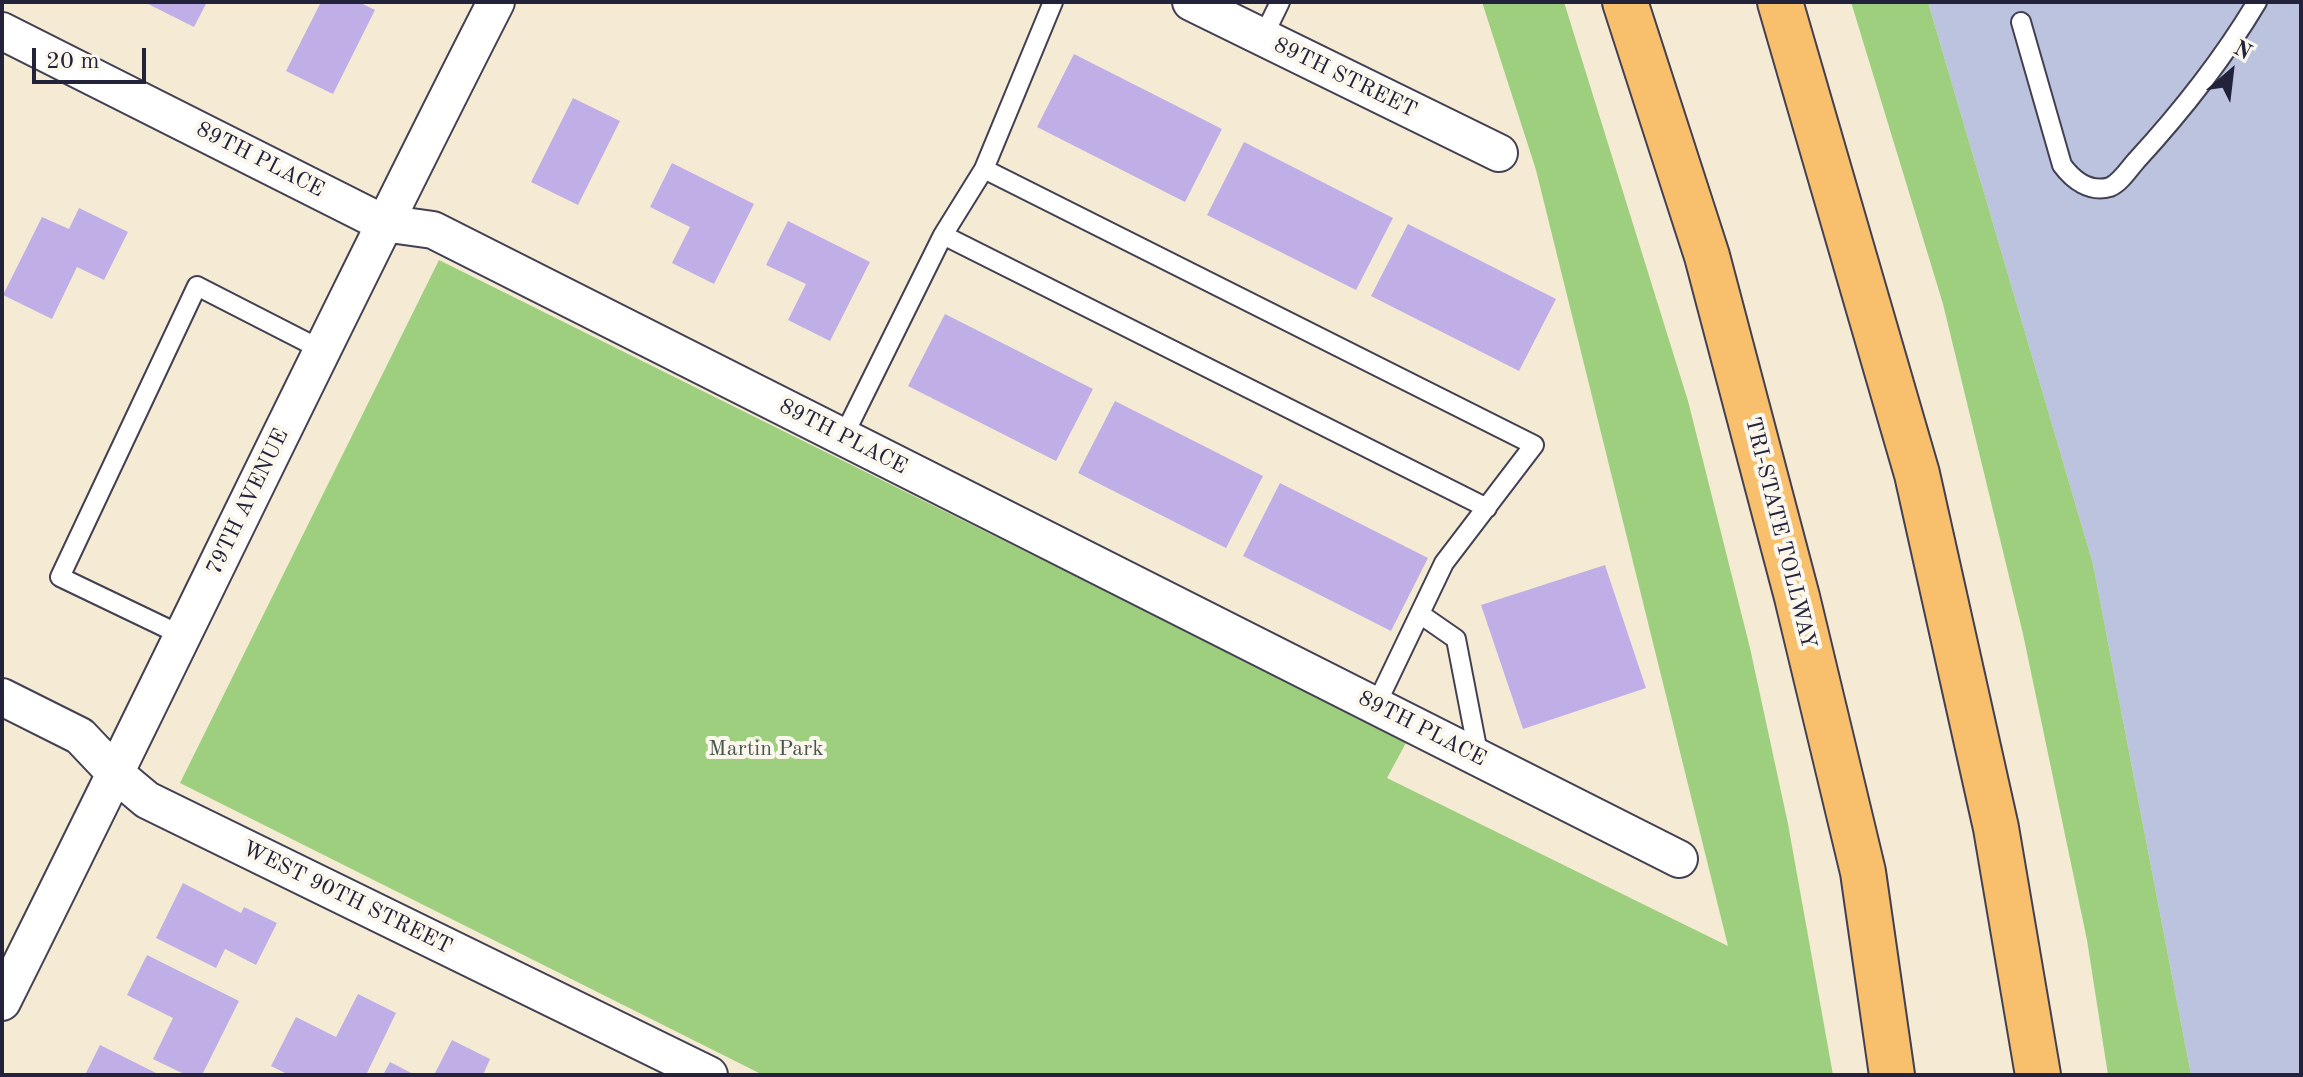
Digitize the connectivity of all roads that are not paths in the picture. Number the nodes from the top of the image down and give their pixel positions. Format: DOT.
graph roads {
  1 [pos="496,2"];
  2 [pos="1053,2"];
  3 [pos="1191,2"];
  4 [pos="1280,2"];
  5 [pos="1625,2"];
  6 [pos="1780,2"];
  7 [pos="2257,2"];
  8 [pos="2021,22"];
  9 [pos="2,31"];
  10 [pos="1263,37"];
  11 [pos="1499,153"];
  12 [pos="984,169"];
  13 [pos="383,223"];
  14 [pos="943,235"];
  15 [pos="322,350"];
  16 [pos="843,437"];
  17 [pos="1487,508"];
  18 [pos="1420,614"];
  19 [pos="183,636"];
  20 [pos="2,697"];
  21 [pos="1376,705"];
  22 [pos="1479,758"];
  23 [pos="116,774"];
  24 [pos="1679,859"];
  25 [pos="2,1002"];
  26 [pos="709,1075"];
  27 [pos="1892,1075"];
  28 [pos="2038,1075"];
  1 -- 13 [label="street, 79TH AVENUE"];
  2 -- 12 [label="lane"];
  3 -- 10 [label="street, 89TH STREET"];
  4 -- 10 [label="lane"];
  5 -- 27 [label="highway, TRI-STATE TOLLWAY"];
  6 -- 28 [label="highway"];
  7 -- 8 [label="lane"];
  9 -- 13 [label="street, 89TH PLACE"];
  10 -- 11 [label="street, 89TH STREET"];
  12 -- 14 [label="lane"];
  12 -- 17 [label="lane"];
  13 -- 15 [label="street, 79TH AVENUE"];
  13 -- 16 [label="street, 89TH PLACE"];
  14 -- 16 [label="lane"];
  14 -- 17 [label="lane"];
  15 -- 19 [label="street, 79TH AVENUE"];
  15 -- 19 [label="lane"];
  16 -- 21 [label="street, 89TH PLACE"];
  17 -- 18 [label="lane"];
  18 -- 21 [label="lane"];
  18 -- 22 [label="lane"];
  19 -- 23 [label="street, 79TH AVENUE"];
  20 -- 23 [label="street, WEST 90TH STREET"];
  21 -- 22 [label="street, 89TH PLACE"];
  22 -- 24 [label="street, 89TH PLACE"];
  23 -- 25 [label="street, 79TH AVENUE"];
  23 -- 26 [label="street, WEST 90TH STREET"];
}
